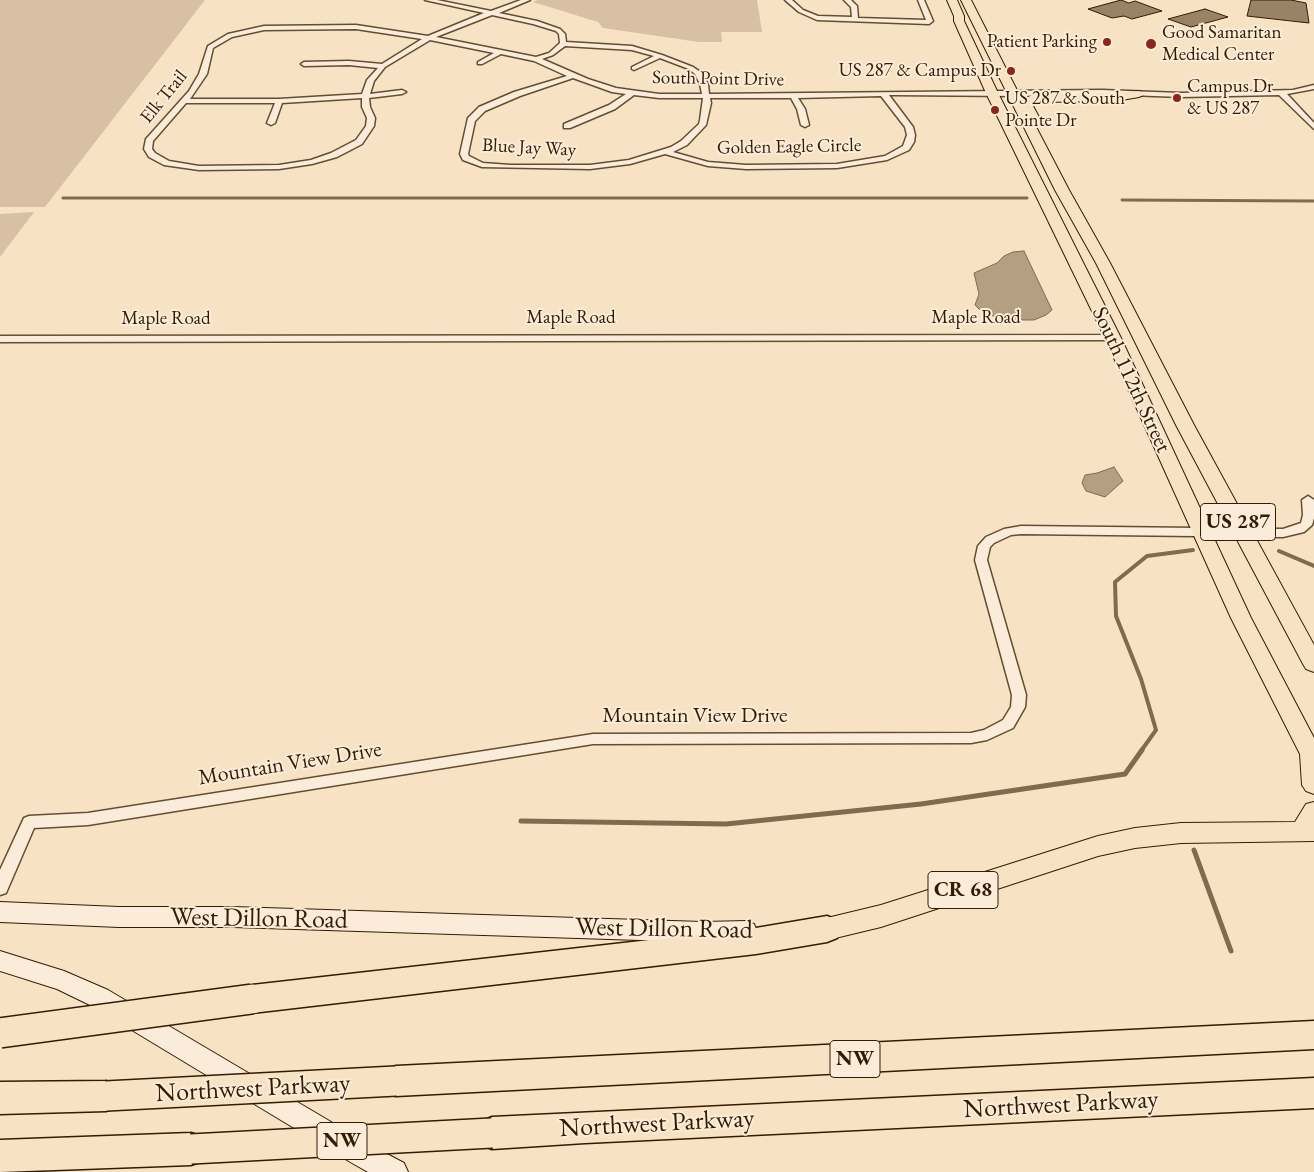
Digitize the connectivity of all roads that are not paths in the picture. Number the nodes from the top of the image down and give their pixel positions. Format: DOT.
graph roads {
  1 [pos="428,0"];
  2 [pos="527,0"];
  3 [pos="788,0"];
  4 [pos="847,0"];
  5 [pos="921,0"];
  6 [pos="952,0"];
  7 [pos="966,0"];
  8 [pos="490,12"];
  9 [pos="960,16"];
  10 [pos="855,20"];
  11 [pos="429,38"];
  12 [pos="563,44"];
  13 [pos="502,51"];
  14 [pos="660,56"];
  15 [pos="536,59"];
  16 [pos="480,63"];
  17 [pos="304,64"];
  18 [pos="383,66"];
  19 [pos="634,68"];
  20 [pos="1005,75"];
  21 [pos="573,76"];
  22 [pos="1314,82"];
  23 [pos="1314,87"];
  24 [pos="402,92"];
  25 [pos="1281,92"];
  26 [pos="632,93"];
  27 [pos="883,93"];
  28 [pos="992,93"];
  29 [pos="1015,94"];
  30 [pos="1139,94"];
  31 [pos="365,96"];
  32 [pos="706,96"];
  33 [pos="793,96"];
  34 [pos="186,101"];
  35 [pos="279,101"];
  36 [pos="271,123"];
  37 [pos="805,125"];
  38 [pos="566,126"];
  39 [pos="1314,127"];
  40 [pos="666,152"];
  41 [pos="1062,190"];
  42 [pos="1113,338"];
  43 [pos="1141,338"];
  44 [pos="0,339"];
  45 [pos="1308,500"];
  46 [pos="1212,532"];
  47 [pos="1244,534"];
  48 [pos="1314,664"];
  49 [pos="1312,757"];
  50 [pos="1314,785"];
  51 [pos="1310,825"];
  52 [pos="0,888"];
  53 [pos="0,912"];
  54 [pos="827,929"];
  55 [pos="0,952"];
  56 [pos="0,962"];
  57 [pos="30,968"];
  58 [pos="0,1033"];
  59 [pos="1314,1035"];
  60 [pos="1314,1093"];
  61 [pos="0,1098"];
  62 [pos="0,1157"];
  63 [pos="395,1172"];
  1 -- 8 [label="street"];
  2 -- 8 [label="street"];
  3 -- 10 [label="street"];
  4 -- 10 [label="street"];
  5 -- 10 [label="street"];
  6 -- 9 [label="main road, South 112th Street / US 287"];
  7 -- 20 [label="main road, South 112th Street / US 287"];
  8 -- 11 [label="street"];
  8 -- 12 [label="street"];
  9 -- 28 [label="main road, South 112th Street / US 287"];
  9 -- 29 [label="main road"];
  11 -- 13 [label="street, South Point Drive"];
  11 -- 18 [label="street"];
  11 -- 34 [label="street, Elk Trail"];
  12 -- 14 [label="street"];
  12 -- 15 [label="street"];
  13 -- 15 [label="street, South Point Drive"];
  13 -- 16 [label="street"];
  14 -- 19 [label="street"];
  14 -- 32 [label="street"];
  15 -- 21 [label="street, South Point Drive"];
  17 -- 18 [label="street"];
  18 -- 31 [label="street"];
  20 -- 29 [label="main road, South 112th Street / US 287"];
  20 -- 30 [label="main road"];
  21 -- 26 [label="street, South Point Drive"];
  21 -- 40 [label="street, Blue Jay Way"];
  22 -- 25 [label="street"];
  23 -- 25 [label="street"];
  24 -- 31 [label="street"];
  25 -- 30 [label="street, South Point Drive"];
  25 -- 39 [label="street"];
  26 -- 32 [label="street, South Point Drive"];
  26 -- 38 [label="street"];
  27 -- 28 [label="street, South Point Drive"];
  27 -- 33 [label="street, South Point Drive"];
  27 -- 40 [label="street, Golden Eagle Circle"];
  28 -- 29 [label="street, South Point Drive"];
  28 -- 41 [label="main road"];
  28 -- 42 [label="main road, South 112th Street / US 287"];
  29 -- 30 [label="street, South Point Drive"];
  29 -- 41 [label="main road, South 112th Street / US 287"];
  30 -- 41 [label="main road"];
  31 -- 34 [label="street, Elk Trail"];
  31 -- 35 [label="street"];
  32 -- 33 [label="street, South Point Drive"];
  32 -- 40 [label="street, Blue Jay Way"];
  33 -- 37 [label="street"];
  34 -- 35 [label="street"];
  35 -- 36 [label="street"];
  41 -- 43 [label="main road, South 112th Street / US 287"];
  42 -- 43 [label="main road, Maple Road"];
  42 -- 44 [label="street, Maple Road"];
  42 -- 46 [label="main road, South 112th Street / US 287"];
  43 -- 47 [label="main road, South 112th Street / US 287"];
  45 -- 47 [label="street"];
  46 -- 47 [label="street"];
  46 -- 49 [label="main road, South 112th Street / US 287"];
  46 -- 52 [label="street, Mountain View Drive"];
  47 -- 48 [label="main road, South 112th Street / US 287"];
  49 -- 50 [label="main road"];
  51 -- 54 [label="main road, West Dillon Road / CR 68"];
  53 -- 54 [label="main road, West Dillon Road / CR 68"];
  54 -- 58 [label="highway, bridge"];
  55 -- 57 [label="main road"];
  56 -- 57 [label="main road"];
  57 -- 63 [label="main road"];
  59 -- 61 [label="highway, Northwest Parkway / NW, bridge"];
  60 -- 62 [label="highway, Northwest Parkway / NW, bridge"];
}
